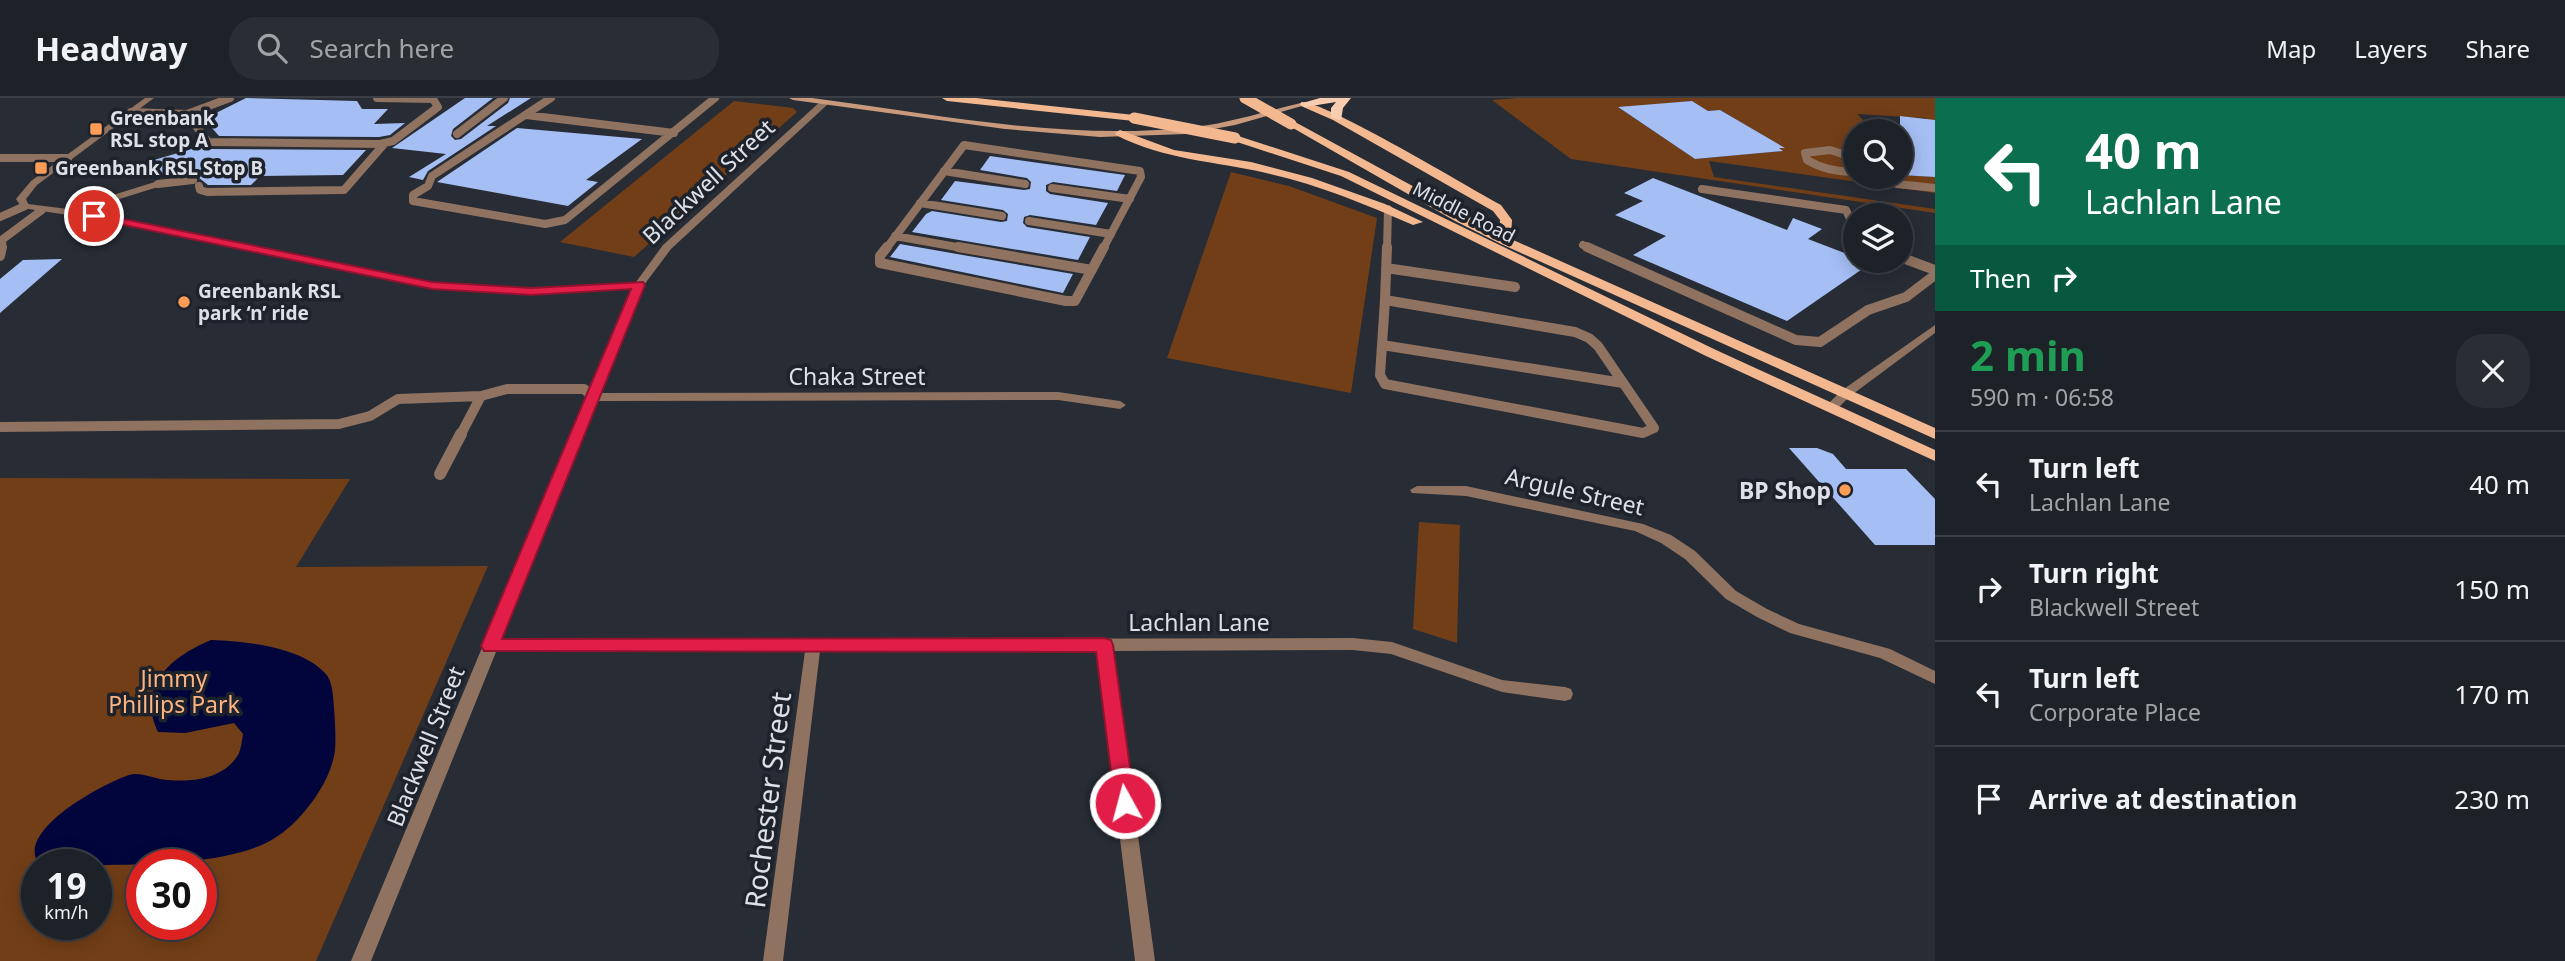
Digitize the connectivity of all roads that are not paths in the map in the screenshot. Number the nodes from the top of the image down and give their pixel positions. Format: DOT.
graph roads {
  1 [pos="150,98"];
  2 [pos="230,98"];
  3 [pos="377,98"];
  4 [pos="503,98"];
  5 [pos="551,98"];
  6 [pos="715,98"];
  7 [pos="793,98"];
  8 [pos="947,98"];
  9 [pos="1245,98"];
  10 [pos="1342,98"];
  11 [pos="825,102"];
  12 [pos="1305,104"];
  13 [pos="131,112"];
  14 [pos="187,114"];
  15 [pos="526,116"];
  16 [pos="1337,118"];
  17 [pos="674,133"];
  18 [pos="1120,133"];
  19 [pos="457,134"];
  20 [pos="385,143"];
  21 [pos="1843,155"];
  22 [pos="0,158"];
  23 [pos="68,158"];
  24 [pos="1843,170"];
  25 [pos="944,171"];
  26 [pos="196,183"];
  27 [pos="158,184"];
  28 [pos="1026,184"];
  29 [pos="1914,185"];
  30 [pos="1052,188"];
  31 [pos="1935,188"];
  32 [pos="1702,189"];
  33 [pos="1129,200"];
  34 [pos="920,202"];
  35 [pos="25,206"];
  36 [pos="1388,209"];
  37 [pos="42,210"];
  38 [pos="1843,210"];
  39 [pos="68,212"];
  40 [pos="1002,216"];
  41 [pos="0,217"];
  42 [pos="1029,220"];
  43 [pos="1111,234"];
  44 [pos="895,236"];
  45 [pos="1505,241"];
  46 [pos="1486,245"];
  47 [pos="1583,245"];
  48 [pos="0,256"];
  49 [pos="1913,263"];
  50 [pos="1386,268"];
  51 [pos="1093,270"];
  52 [pos="1935,272"];
  53 [pos="639,285"];
  54 [pos="1515,287"];
  55 [pos="1385,300"];
  56 [pos="1935,328"];
  57 [pos="1382,345"];
  58 [pos="1623,383"];
  59 [pos="1845,394"];
  60 [pos="481,396"];
  61 [pos="593,397"];
  62 [pos="1120,405"];
  63 [pos="1831,408"];
  64 [pos="0,428"];
  65 [pos="1935,434"];
  66 [pos="1935,456"];
  67 [pos="440,474"];
  68 [pos="1417,490"];
  69 [pos="1104,645"];
  70 [pos="490,646"];
  71 [pos="813,646"];
  72 [pos="1935,678"];
  73 [pos="1565,694"];
  74 [pos="361,961"];
  75 [pos="772,961"];
  76 [pos="1145,961"];
  1 -- 13 [label="street"];
  2 -- 14 [label="lane"];
  3 -- 20 [label="lane"];
  4 -- 19 [label="lane"];
  5 -- 15 [label="lane"];
  6 -- 17 [label="lane"];
  7 -- 11 [label="main road"];
  8 -- 46 [label="main road, Middle Road, bridge"];
  9 -- 45 [label="main road, Middle Road, bridge"];
  10 -- 12 [label="highway"];
  10 -- 16 [label="highway"];
  11 -- 18 [label="main road"];
  11 -- 53 [label="street, Blackwell Street"];
  12 -- 16 [label="main road"];
  12 -- 18 [label="main road"];
  13 -- 14 [label="lane"];
  13 -- 23 [label="street"];
  14 -- 20 [label="lane"];
  15 -- 17 [label="lane"];
  15 -- 17 [label="lane"];
  16 -- 45 [label="main road"];
  18 -- 36 [label="main road"];
  20 -- 26 [label="lane"];
  21 -- 24 [label="lane"];
  22 -- 23 [label="lane"];
  23 -- 35 [label="street"];
  25 -- 28 [label="lane"];
  25 -- 33 [label="lane"];
  25 -- 34 [label="lane"];
  26 -- 27 [label="lane"];
  27 -- 39 [label="street"];
  29 -- 31 [label="lane"];
  30 -- 33 [label="lane"];
  32 -- 38 [label="lane"];
  33 -- 43 [label="lane"];
  34 -- 40 [label="lane"];
  34 -- 44 [label="lane"];
  35 -- 37 [label="street"];
  35 -- 41 [label="lane"];
  36 -- 46 [label="main road"];
  36 -- 50 [label="lane"];
  37 -- 39 [label="street"];
  37 -- 48 [label="lane"];
  39 -- 53 [label="street"];
  42 -- 43 [label="lane"];
  43 -- 51 [label="lane"];
  44 -- 51 [label="lane"];
  44 -- 51 [label="lane"];
  45 -- 59 [label="main road, Middle Road"];
  46 -- 63 [label="main road, Middle Road"];
  47 -- 52 [label="lane"];
  49 -- 52 [label="lane"];
  50 -- 54 [label="lane"];
  50 -- 55 [label="lane"];
  53 -- 61 [label="street, Blackwell Street"];
  55 -- 57 [label="lane"];
  55 -- 58 [label="lane"];
  56 -- 59 [label="street"];
  57 -- 58 [label="lane"];
  57 -- 58 [label="lane"];
  59 -- 63 [label="street"];
  59 -- 65 [label="main road, Middle Road"];
  60 -- 61 [label="lane"];
  60 -- 64 [label="lane"];
  60 -- 67 [label="lane"];
  61 -- 62 [label="street, Chaka Street"];
  61 -- 70 [label="street, Blackwell Street"];
  63 -- 66 [label="main road, Middle Road"];
  68 -- 72 [label="street, Argule Street"];
  69 -- 71 [label="street, Lachlan Lane"];
  69 -- 73 [label="street, Lachlan Lane"];
  69 -- 76 [label="street"];
  70 -- 71 [label="street, Lachlan Lane"];
  70 -- 74 [label="street, Blackwell Street"];
  71 -- 75 [label="street, Rochester Street"];
}
